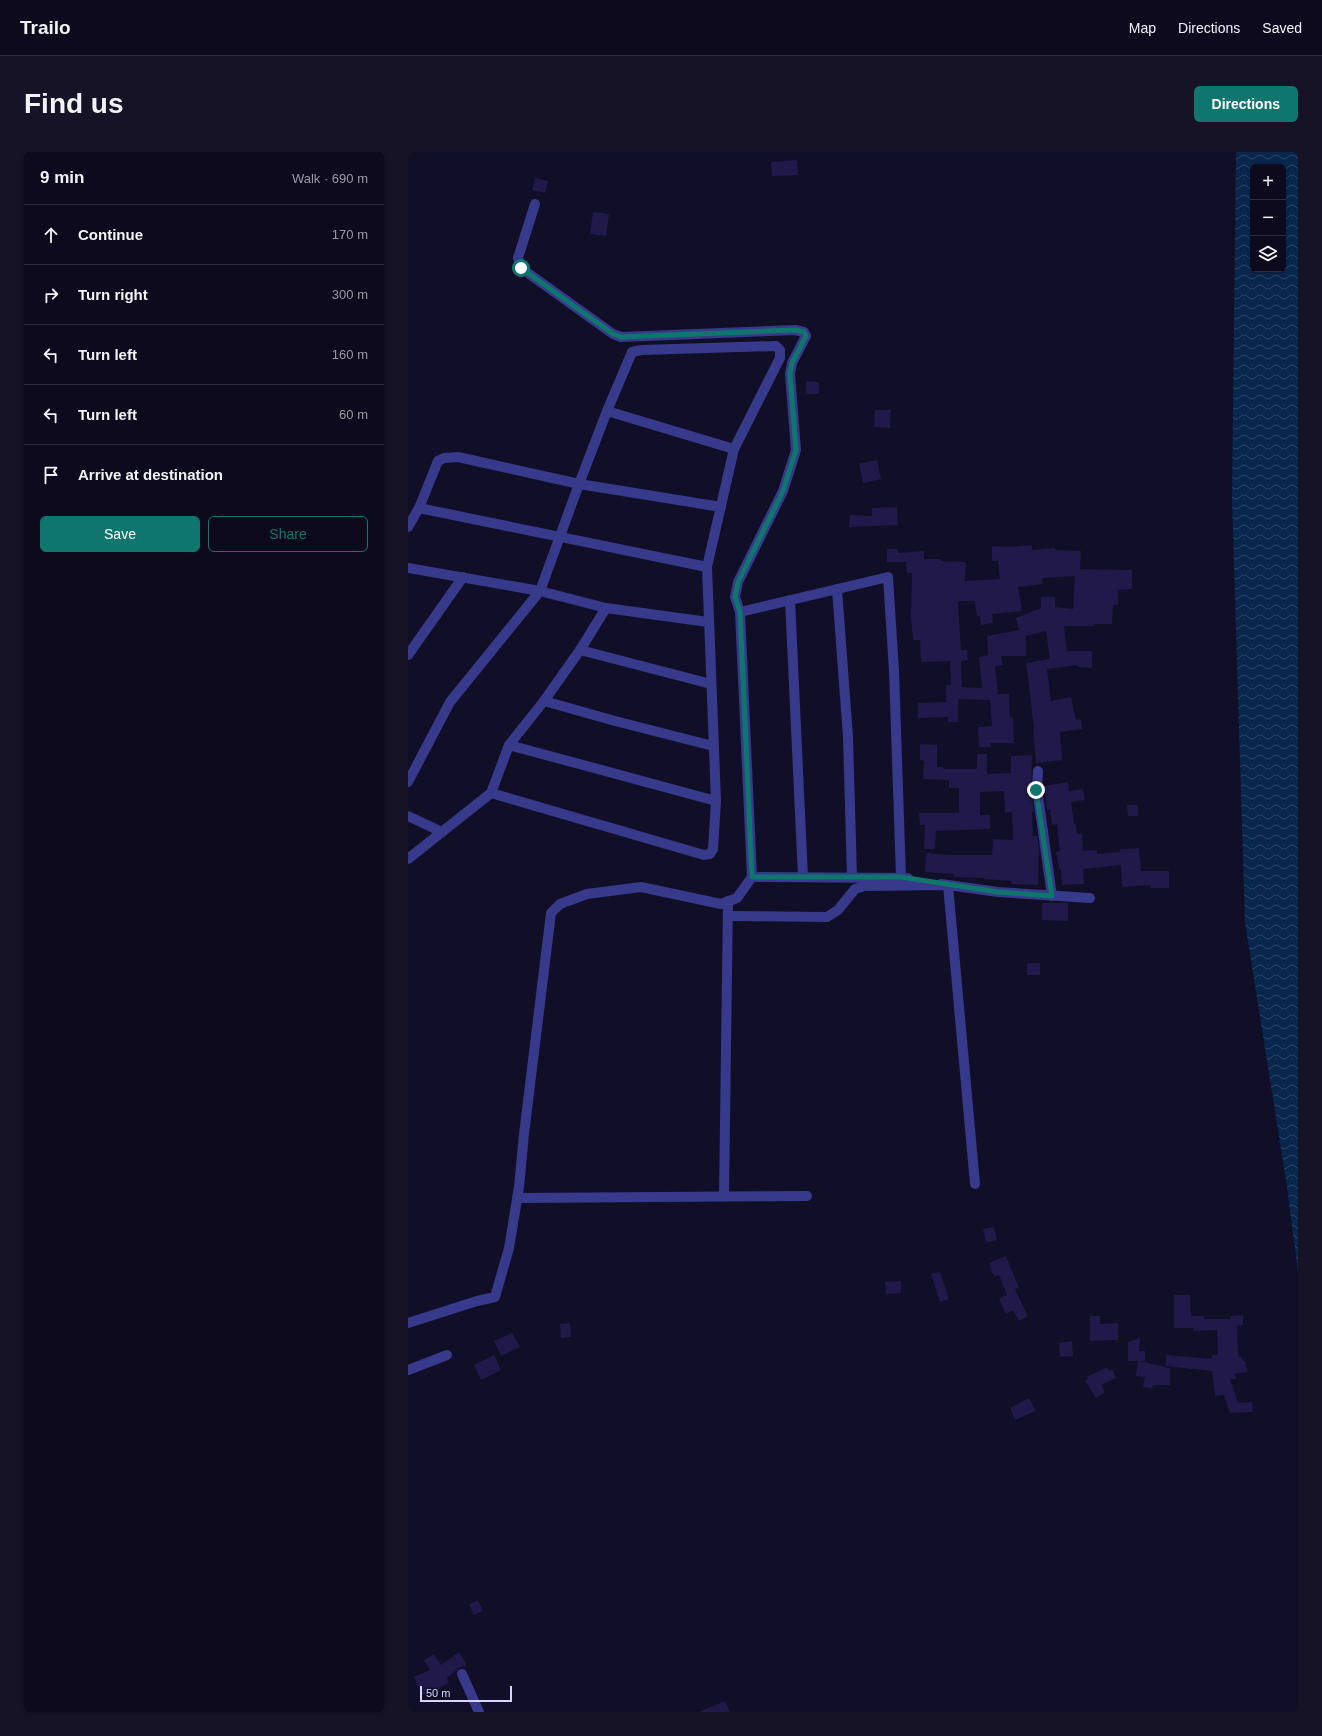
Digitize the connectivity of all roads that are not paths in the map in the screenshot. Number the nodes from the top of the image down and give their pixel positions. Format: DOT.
graph roads {
  1 [pos="535,204"];
  2 [pos="607,411"];
  3 [pos="734,449"];
  4 [pos="579,484"];
  5 [pos="721,507"];
  6 [pos="419,508"];
  7 [pos="408,528"];
  8 [pos="561,536"];
  9 [pos="707,567"];
  10 [pos="408,568"];
  11 [pos="463,577"];
  12 [pos="837,589"];
  13 [pos="540,591"];
  14 [pos="790,600"];
  15 [pos="606,608"];
  16 [pos="740,612"];
  17 [pos="708,622"];
  18 [pos="580,650"];
  19 [pos="408,655"];
  20 [pos="711,684"];
  21 [pos="544,701"];
  22 [pos="509,745"];
  23 [pos="714,746"];
  24 [pos="1038,771"];
  25 [pos="408,782"];
  26 [pos="491,793"];
  27 [pos="716,801"];
  28 [pos="408,816"];
  29 [pos="442,832"];
  30 [pos="408,859"];
  31 [pos="752,877"];
  32 [pos="803,877"];
  33 [pos="852,877"];
  34 [pos="901,877"];
  35 [pos="948,885"];
  36 [pos="1052,896"];
  37 [pos="1090,898"];
  38 [pos="728,901"];
  39 [pos="728,916"];
  40 [pos="975,1184"];
  41 [pos="724,1196"];
  42 [pos="807,1196"];
  43 [pos="517,1198"];
  44 [pos="408,1323"];
  45 [pos="447,1355"];
  46 [pos="408,1370"];
  47 [pos="462,1674"];
  48 [pos="479,1712"];
  1 -- 16 [label="street"];
  2 -- 3 [label="street"];
  2 -- 3 [label="street"];
  2 -- 4 [label="street"];
  3 -- 5 [label="street"];
  4 -- 5 [label="street"];
  4 -- 6 [label="street"];
  4 -- 8 [label="street"];
  5 -- 9 [label="street"];
  6 -- 7 [label="street"];
  6 -- 8 [label="street"];
  8 -- 9 [label="street"];
  8 -- 13 [label="street"];
  9 -- 17 [label="street"];
  10 -- 11 [label="street"];
  11 -- 13 [label="street"];
  11 -- 19 [label="street"];
  12 -- 14 [label="street"];
  12 -- 33 [label="street"];
  12 -- 34 [label="street"];
  13 -- 15 [label="street"];
  13 -- 25 [label="street"];
  14 -- 16 [label="street"];
  14 -- 32 [label="street"];
  15 -- 17 [label="street"];
  15 -- 18 [label="street"];
  16 -- 31 [label="street"];
  17 -- 20 [label="street"];
  18 -- 20 [label="street"];
  18 -- 21 [label="street"];
  20 -- 23 [label="street"];
  21 -- 22 [label="street"];
  21 -- 23 [label="street"];
  22 -- 26 [label="street"];
  22 -- 27 [label="street"];
  23 -- 27 [label="street"];
  24 -- 36 [label="street"];
  26 -- 27 [label="street"];
  26 -- 29 [label="street"];
  28 -- 29 [label="street"];
  29 -- 30 [label="street"];
  31 -- 32 [label="street"];
  31 -- 38 [label="street"];
  32 -- 33 [label="street"];
  33 -- 34 [label="street"];
  34 -- 35 [label="street"];
  35 -- 36 [label="street"];
  35 -- 39 [label="street"];
  35 -- 40 [label="street"];
  36 -- 37 [label="street"];
  38 -- 39 [label="street"];
  38 -- 43 [label="street"];
  39 -- 41 [label="street"];
  41 -- 42 [label="street"];
  41 -- 43 [label="street"];
  43 -- 44 [label="street"];
  45 -- 46 [label="street"];
  47 -- 48 [label="street"];
}
